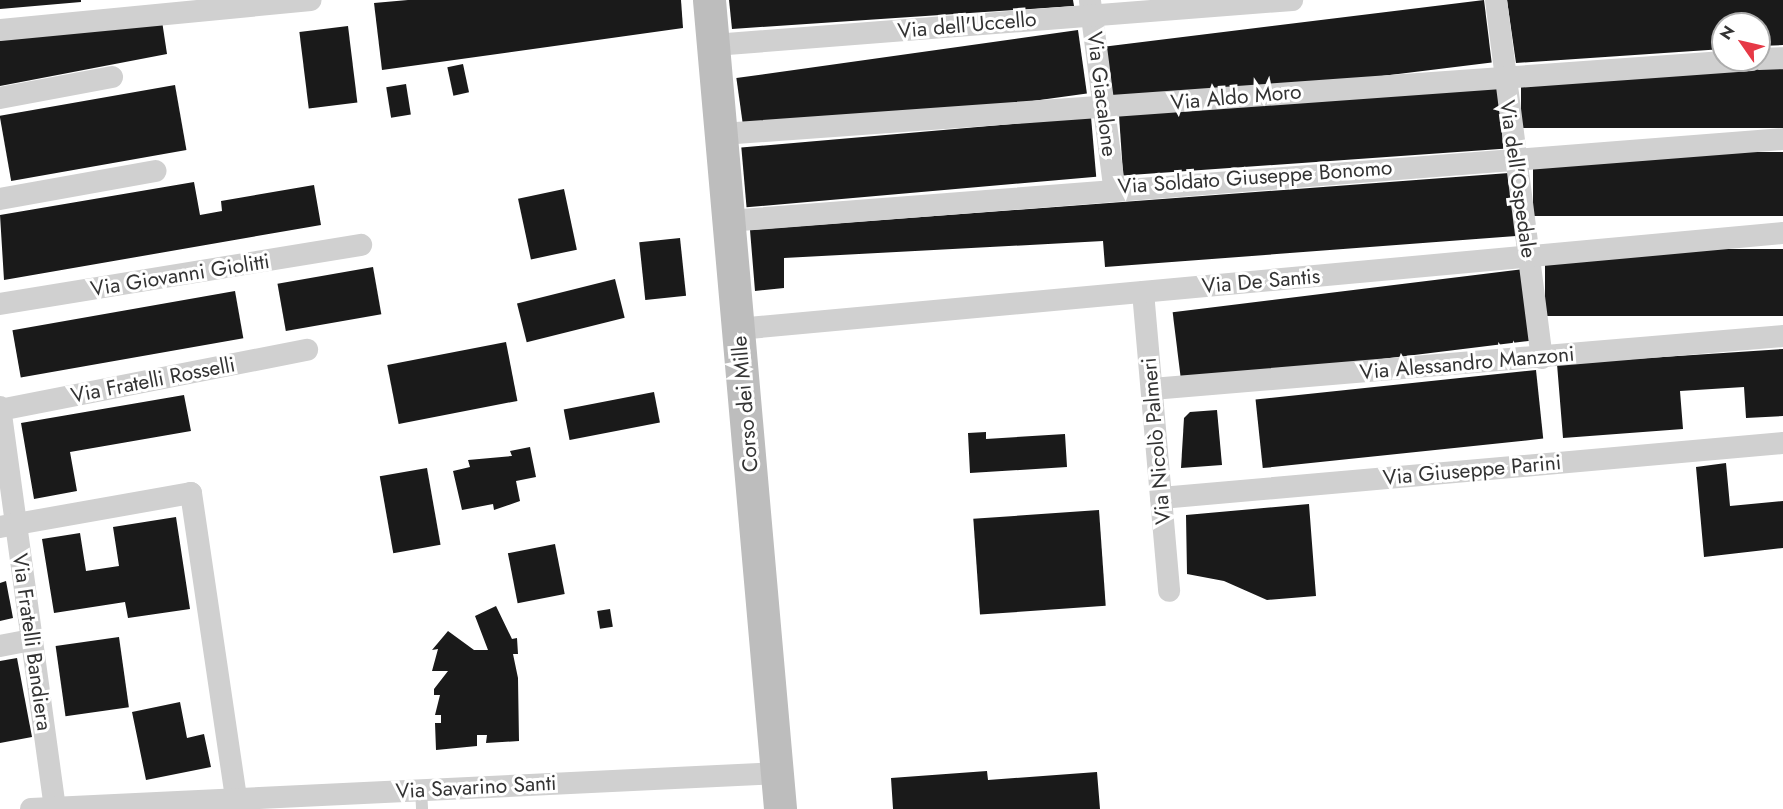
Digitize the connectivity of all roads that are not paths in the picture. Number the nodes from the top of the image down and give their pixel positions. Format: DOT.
graph roads {
  1 [pos="311,0"];
  2 [pos="710,0"];
  3 [pos="1292,0"];
  4 [pos="1496,0"];
  5 [pos="1091,8"];
  6 [pos="0,30"];
  7 [pos="714,45"];
  8 [pos="1711,63"];
  9 [pos="112,76"];
  10 [pos="1504,76"];
  11 [pos="0,98"];
  12 [pos="1105,108"];
  13 [pos="722,134"];
  14 [pos="1783,139"];
  15 [pos="1516,158"];
  16 [pos="155,171"];
  17 [pos="1113,187"];
  18 [pos="0,199"];
  19 [pos="728,220"];
  20 [pos="1783,233"];
  21 [pos="361,245"];
  22 [pos="1529,257"];
  23 [pos="1143,292"];
  24 [pos="0,304"];
  25 [pos="738,330"];
  26 [pos="1783,336"];
  27 [pos="307,350"];
  28 [pos="1542,358"];
  29 [pos="1152,389"];
  30 [pos="0,409"];
  31 [pos="1783,443"];
  32 [pos="1161,498"];
  33 [pos="8,526"];
  34 [pos="1169,591"];
  35 [pos="32,640"];
  36 [pos="0,646"];
  37 [pos="777,773"];
  38 [pos="236,797"];
  39 [pos="421,799"];
  40 [pos="55,806"];
  41 [pos="31,809"];
  42 [pos="780,809"];
  1 -- 6 [label="street"];
  2 -- 7 [label="street, Corso dei Mille"];
  3 -- 5 [label="street, Via dell'Uccello"];
  4 -- 10 [label="street, Via dell'Ospedale"];
  5 -- 7 [label="street, Via dell'Uccello"];
  5 -- 12 [label="street, Via Giacalone"];
  7 -- 13 [label="street, Corso dei Mille"];
  8 -- 10 [label="street, Via Aldo Moro"];
  9 -- 11 [label="street"];
  10 -- 12 [label="street, Via Aldo Moro"];
  10 -- 15 [label="street, Via dell'Ospedale"];
  12 -- 13 [label="street, Via Aldo Moro"];
  12 -- 17 [label="street, Via Giacalone"];
  13 -- 19 [label="street, Corso dei Mille"];
  14 -- 15 [label="street, Via Soldato Giuseppe Bonomo"];
  15 -- 17 [label="street, Via Soldato Giuseppe Bonomo"];
  15 -- 22 [label="street, Via dell'Ospedale"];
  16 -- 18 [label="street"];
  17 -- 19 [label="street, Via Soldato Giuseppe Bonomo"];
  19 -- 25 [label="street, Corso dei Mille"];
  20 -- 22 [label="street, Via De Santis"];
  21 -- 24 [label="street, Via Giovanni Giolitti"];
  22 -- 23 [label="street, Via De Santis"];
  22 -- 28 [label="street, Via dell'Ospedale"];
  23 -- 25 [label="street, Via De Santis"];
  23 -- 29 [label="street, Via Nicolò Palmeri"];
  25 -- 37 [label="street, Corso dei Mille"];
  26 -- 28 [label="street, Via Alessandro Manzoni"];
  27 -- 30 [label="street, Via Fratelli Rosselli"];
  28 -- 29 [label="street, Via Alessandro Manzoni"];
  29 -- 32 [label="street, Via Nicolò Palmeri"];
  30 -- 33 [label="street, Via Fratelli Bandiera"];
  31 -- 32 [label="street, Via Giuseppe Parini"];
  32 -- 34 [label="street, Via Nicolò Palmeri"];
  33 -- 35 [label="street, Via Fratelli Bandiera"];
  33 -- 38 [label="street"];
  35 -- 36 [label="street"];
  35 -- 40 [label="street, Via Fratelli Bandiera"];
  37 -- 39 [label="street, Via Savarino Santi"];
  37 -- 42 [label="street, Corso dei Mille"];
  38 -- 39 [label="street, Via Savarino Santi"];
  38 -- 40 [label="street, Via Savarino Santi"];
  40 -- 41 [label="street, Via Savarino Santi"];
}
